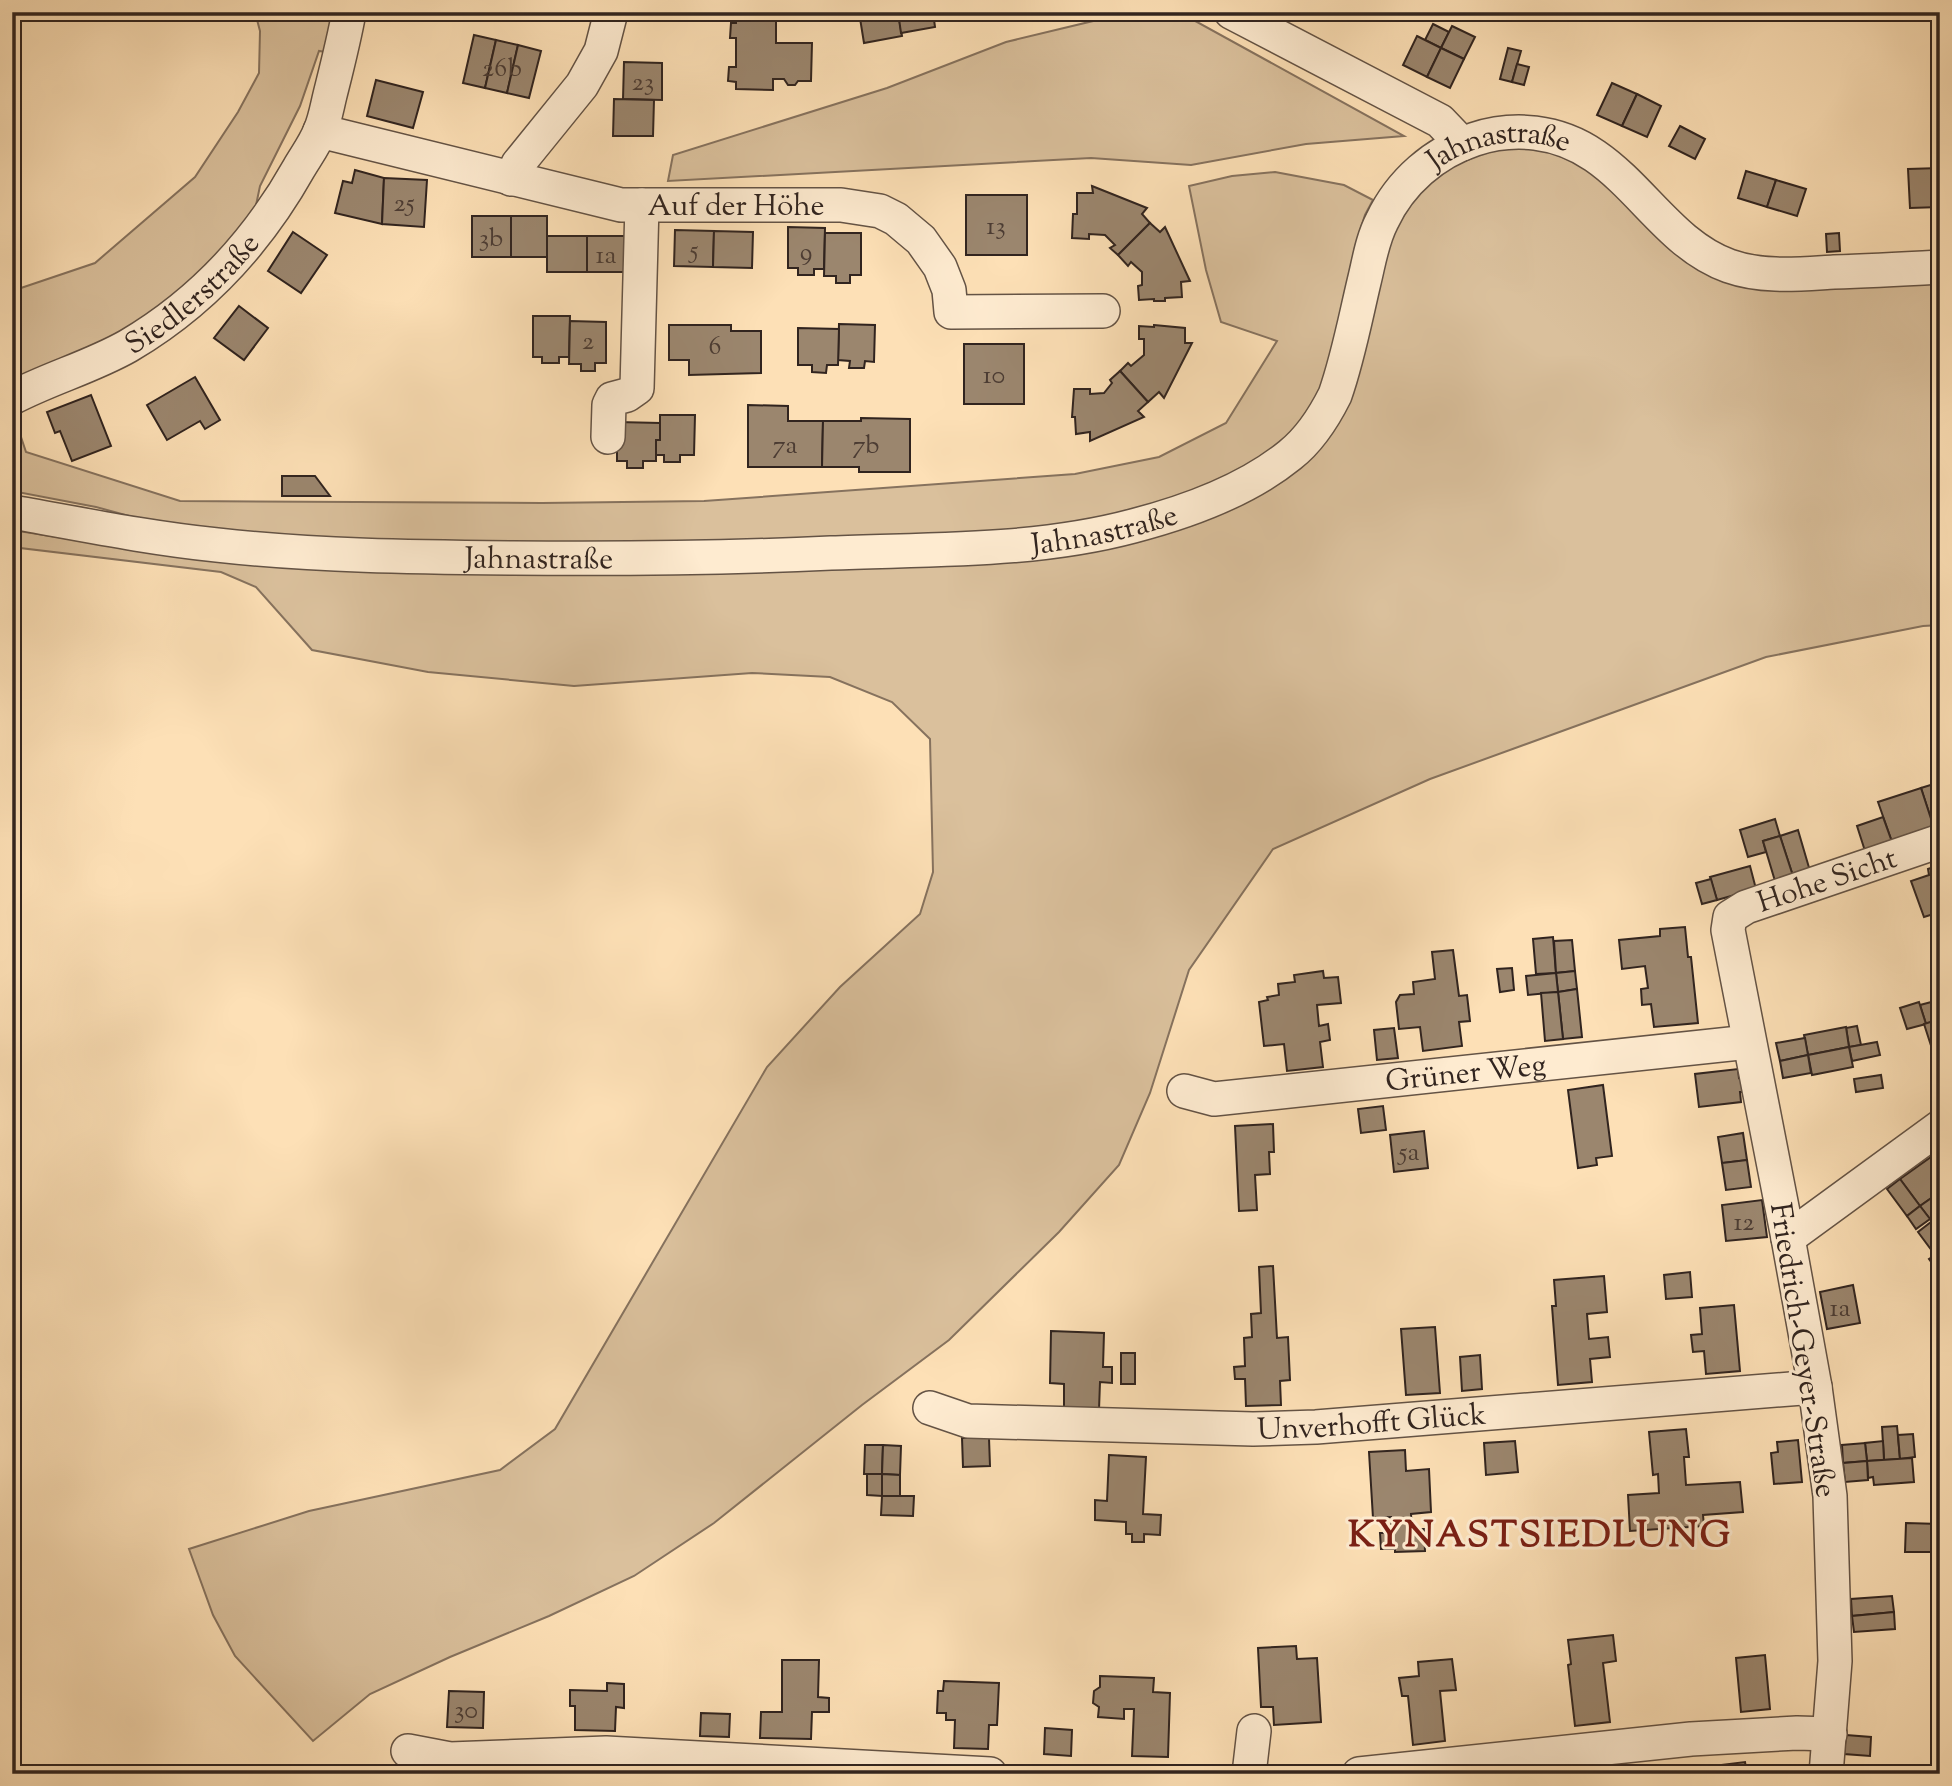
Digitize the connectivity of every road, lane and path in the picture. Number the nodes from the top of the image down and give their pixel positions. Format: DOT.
graph roads {
  1 [pos="349,12"];
  2 [pos="611,12"];
  3 [pos="1231,12"];
  4 [pos="320,131"];
  5 [pos="1462,144"];
  6 [pos="511,179"];
  7 [pos="642,205"];
  8 [pos="1940,267"];
  9 [pos="1103,311"];
  10 [pos="12,398"];
  11 [pos="608,437"];
  12 [pos="12,512"];
  13 [pos="1940,841"];
  14 [pos="1728,930"];
  15 [pos="1749,1042"];
  16 [pos="1184,1091"];
  17 [pos="1940,1127"];
  18 [pos="1788,1238"];
  19 [pos="1815,1387"];
  20 [pos="930,1408"];
  21 [pos="1254,1731"];
  22 [pos="1830,1734"];
  23 [pos="408,1751"];
  24 [pos="990,1774"];
  25 [pos="1249,1774"];
  26 [pos="1359,1774"];
  27 [pos="1826,1774"];
  1 -- 4 [label="street, Siedlerstraße"];
  2 -- 6 [label="street"];
  3 -- 5 [label="street"];
  4 -- 6 [label="street, Auf der Höhe"];
  4 -- 10 [label="street, Siedlerstraße"];
  5 -- 8 [label="street, Jahnastraße"];
  5 -- 12 [label="street, Jahnastraße"];
  6 -- 7 [label="street, Auf der Höhe"];
  7 -- 9 [label="street, Auf der Höhe"];
  7 -- 11 [label="street"];
  13 -- 14 [label="street, Hohe Sicht"];
  14 -- 15 [label="street, Friedrich-Geyer-Straße"];
  15 -- 16 [label="street, Grüner Weg"];
  15 -- 18 [label="street, Friedrich-Geyer-Straße"];
  17 -- 18 [label="street"];
  18 -- 19 [label="street, Friedrich-Geyer-Straße"];
  19 -- 20 [label="street, Unverhofft Glück"];
  19 -- 22 [label="street, Friedrich-Geyer-Straße"];
  21 -- 25 [label="street"];
  22 -- 26 [label="street"];
  22 -- 27 [label="street, Friedrich-Geyer-Straße"];
  23 -- 24 [label="street"];
}
